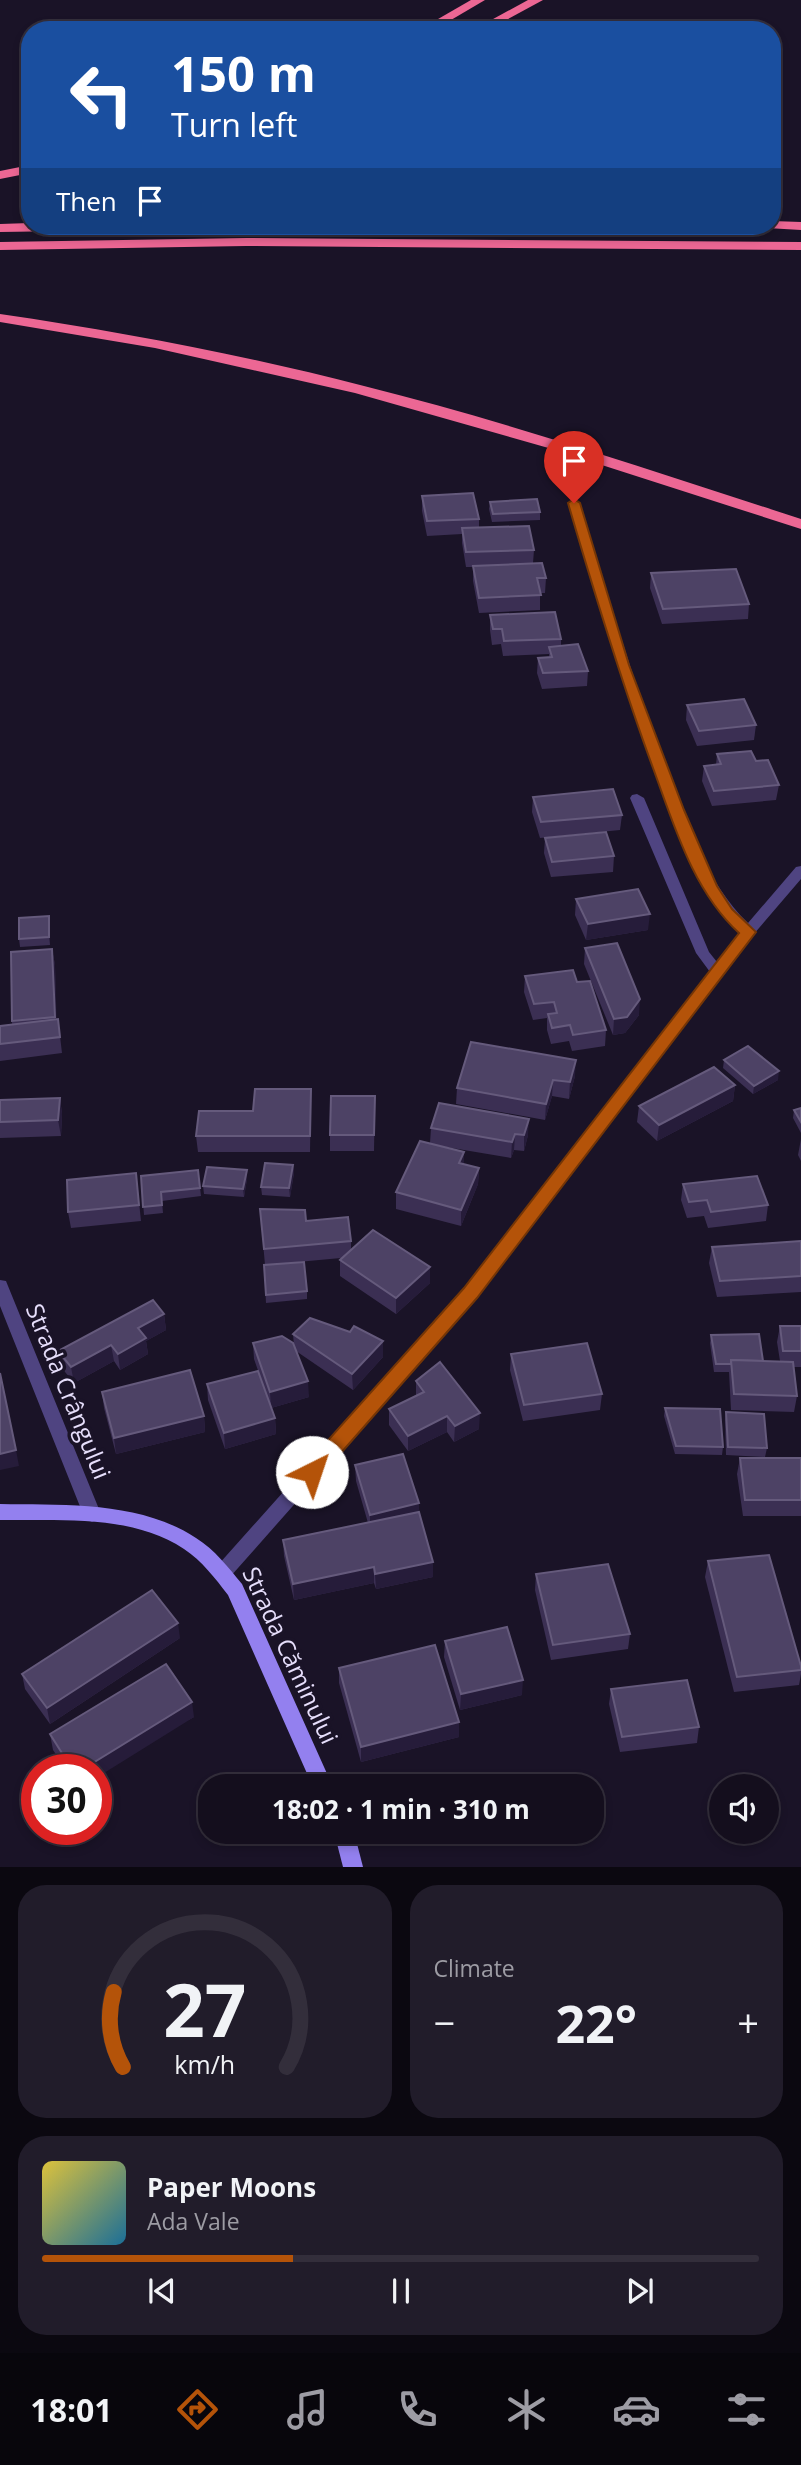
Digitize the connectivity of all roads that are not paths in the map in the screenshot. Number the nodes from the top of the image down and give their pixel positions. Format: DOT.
graph roads {
  1 [pos="479,0"];
  2 [pos="537,0"];
  3 [pos="441,21"];
  4 [pos="496,21"];
  5 [pos="21,171"];
  6 [pos="0,175"];
  7 [pos="781,211"];
  8 [pos="801,211"];
  9 [pos="21,214"];
  10 [pos="0,215"];
  11 [pos="781,225"];
  12 [pos="801,226"];
  13 [pos="0,228"];
  14 [pos="21,228"];
  15 [pos="0,246"];
  16 [pos="801,246"];
  17 [pos="0,318"];
  18 [pos="574,503"];
  19 [pos="801,524"];
  20 [pos="637,798"];
  21 [pos="801,870"];
  22 [pos="748,932"];
  23 [pos="717,972"];
  24 [pos="0,1286"];
  25 [pos="0,1512"];
  26 [pos="92,1514"];
  27 [pos="223,1571"];
  28 [pos="317,1774"];
  29 [pos="347,1844"];
  30 [pos="353,1867"];
  1 -- 3 [label="highway"];
  2 -- 4 [label="highway"];
  5 -- 6 [label="highway"];
  7 -- 8 [label="highway"];
  9 -- 10 [label="highway"];
  11 -- 12 [label="highway"];
  13 -- 14 [label="highway"];
  15 -- 16 [label="highway"];
  17 -- 19 [label="highway"];
  18 -- 22 [label="street"];
  20 -- 23 [label="street"];
  21 -- 22 [label="street"];
  22 -- 23 [label="street"];
  23 -- 27 [label="street"];
  24 -- 26 [label="street, Strada Crângului"];
  25 -- 26 [label="street, Strada Căminului"];
  26 -- 27 [label="street, Strada Căminului"];
  27 -- 28 [label="street, Strada Căminului"];
  29 -- 30 [label="street"];
}
